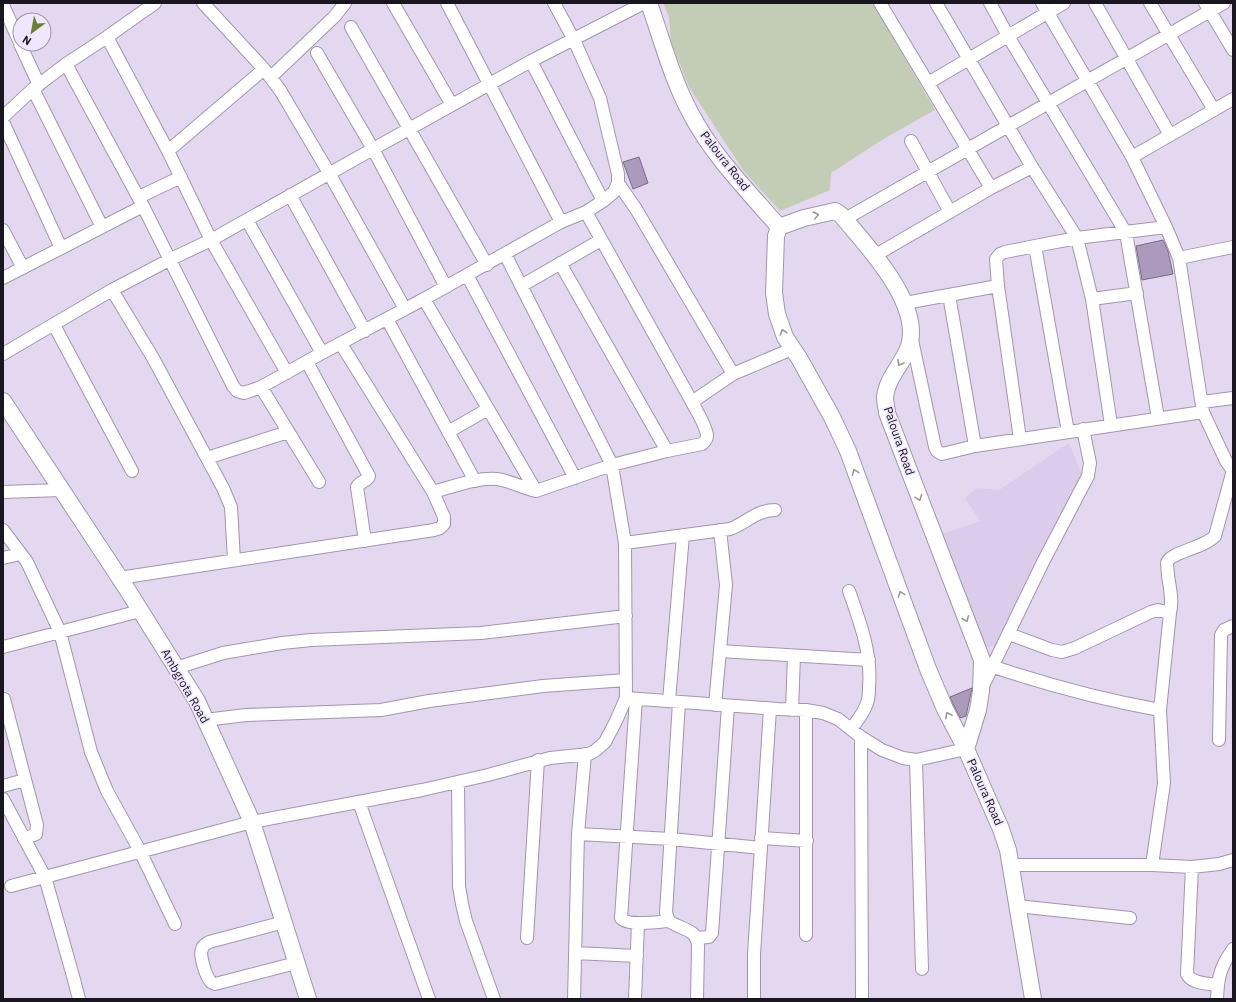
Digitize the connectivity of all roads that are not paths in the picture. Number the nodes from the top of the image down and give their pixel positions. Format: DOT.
graph roads {
  1 [pos="155,3"];
  2 [pos="203,3"];
  3 [pos="345,3"];
  4 [pos="392,3"];
  5 [pos="447,3"];
  6 [pos="554,3"];
  7 [pos="644,3"];
  8 [pos="649,3"];
  9 [pos="880,3"];
  10 [pos="936,3"];
  11 [pos="990,3"];
  12 [pos="1064,3"];
  13 [pos="1095,3"];
  14 [pos="1150,3"];
  15 [pos="1224,3"];
  16 [pos="3,4"];
  17 [pos="1207,7"];
  18 [pos="1045,8"];
  19 [pos="12,25"];
  20 [pos="351,28"];
  21 [pos="1169,34"];
  22 [pos="1008,36"];
  23 [pos="107,37"];
  24 [pos="574,40"];
  25 [pos="1233,50"];
  26 [pos="23,52"];
  27 [pos="317,53"];
  28 [pos="970,58"];
  29 [pos="1126,58"];
  30 [pos="531,61"];
  31 [pos="66,64"];
  32 [pos="268,73"];
  33 [pos="1087,81"];
  34 [pos="928,83"];
  35 [pos="490,85"];
  36 [pos="36,87"];
  37 [pos="1233,99"];
  38 [pos="1049,103"];
  39 [pos="452,105"];
  40 [pos="1214,110"];
  41 [pos="3,117"];
  42 [pos="3,122"];
  43 [pos="1008,126"];
  44 [pos="409,128"];
  45 [pos="1170,135"];
  46 [pos="911,141"];
  47 [pos="372,149"];
  48 [pos="968,149"];
  49 [pos="168,151"];
  50 [pos="1132,157"];
  51 [pos="1032,167"];
  52 [pos="928,172"];
  53 [pos="329,173"];
  54 [pos="180,177"];
  55 [pos="618,183"];
  56 [pos="991,188"];
  57 [pos="290,195"];
  58 [pos="141,201"];
  59 [pos="603,201"];
  60 [pos="586,212"];
  61 [pos="950,212"];
  62 [pos="845,219"];
  63 [pos="247,220"];
  64 [pos="561,222"];
  65 [pos="102,227"];
  66 [pos="779,227"];
  67 [pos="1166,227"];
  68 [pos="3,230"];
  69 [pos="1126,233"];
  70 [pos="1077,238"];
  71 [pos="211,240"];
  72 [pos="600,240"];
  73 [pos="1035,246"];
  74 [pos="1233,247"];
  75 [pos="61,248"];
  76 [pos="505,254"];
  77 [pos="874,256"];
  78 [pos="1179,258"];
  79 [pos="171,259"];
  80 [pos="560,263"];
  81 [pos="487,265"];
  82 [pos="23,268"];
  83 [pos="467,275"];
  84 [pos="3,278"];
  85 [pos="521,286"];
  86 [pos="998,286"];
  87 [pos="446,287"];
  88 [pos="112,290"];
  89 [pos="1137,293"];
  90 [pos="949,295"];
  91 [pos="424,299"];
  92 [pos="1092,300"];
  93 [pos="905,303"];
  94 [pos="405,310"];
  95 [pos="387,319"];
  96 [pos="54,325"];
  97 [pos="365,331"];
  98 [pos="912,340"];
  99 [pos="341,344"];
  100 [pos="792,349"];
  101 [pos="322,353"];
  102 [pos="3,354"];
  103 [pos="307,362"];
  104 [pos="287,373"];
  105 [pos="733,374"];
  106 [pos="261,388"];
  107 [pos="1233,398"];
  108 [pos="3,402"];
  109 [pos="692,402"];
  110 [pos="1202,407"];
  111 [pos="488,409"];
  112 [pos="1158,418"];
  113 [pos="1111,425"];
  114 [pos="1083,429"];
  115 [pos="288,432"];
  116 [pos="448,432"];
  117 [pos="1068,432"];
  118 [pos="1020,439"];
  119 [pos="975,446"];
  120 [pos="667,451"];
  121 [pos="207,458"];
  122 [pos="612,465"];
  123 [pos="132,471"];
  124 [pos="1233,471"];
  125 [pos="575,478"];
  126 [pos="475,481"];
  127 [pos="319,482"];
  128 [pos="61,490"];
  129 [pos="536,491"];
  130 [pos="3,492"];
  131 [pos="433,492"];
  132 [pos="775,510"];
  133 [pos="3,530"];
  134 [pos="720,530"];
  135 [pos="683,535"];
  136 [pos="366,541"];
  137 [pos="625,543"];
  138 [pos="20,554"];
  139 [pos="3,558"];
  140 [pos="234,560"];
  141 [pos="119,578"];
  142 [pos="849,591"];
  143 [pos="140,611"];
  144 [pos="1170,613"];
  145 [pos="626,616"];
  146 [pos="1233,626"];
  147 [pos="60,632"];
  148 [pos="1009,634"];
  149 [pos="3,647"];
  150 [pos="720,651"];
  151 [pos="794,656"];
  152 [pos="869,660"];
  153 [pos="994,667"];
  154 [pos="176,668"];
  155 [pos="626,680"];
  156 [pos="981,691"];
  157 [pos="4,699"];
  158 [pos="631,699"];
  159 [pos="674,702"];
  160 [pos="722,705"];
  161 [pos="770,709"];
  162 [pos="792,710"];
  163 [pos="806,710"];
  164 [pos="1160,710"];
  165 [pos="205,720"];
  166 [pos="851,729"];
  167 [pos="861,737"];
  168 [pos="1219,740"];
  169 [pos="966,749"];
  170 [pos="585,754"];
  171 [pos="538,760"];
  172 [pos="916,760"];
  173 [pos="25,780"];
  174 [pos="458,782"];
  175 [pos="3,786"];
  176 [pos="3,799"];
  177 [pos="359,802"];
  178 [pos="252,822"];
  179 [pos="578,834"];
  180 [pos="626,836"];
  181 [pos="24,839"];
  182 [pos="671,839"];
  183 [pos="807,841"];
  184 [pos="761,843"];
  185 [pos="718,844"];
  186 [pos="140,851"];
  187 [pos="1233,860"];
  188 [pos="1010,865"];
  189 [pos="1152,865"];
  190 [pos="1192,867"];
  191 [pos="45,877"];
  192 [pos="11,886"];
  193 [pos="1017,906"];
  194 [pos="1130,918"];
  195 [pos="669,921"];
  196 [pos="284,922"];
  197 [pos="638,922"];
  198 [pos="175,924"];
  199 [pos="806,935"];
  200 [pos="527,938"];
  201 [pos="696,938"];
  202 [pos="575,953"];
  203 [pos="1232,954"];
  204 [pos="637,956"];
  205 [pos="296,963"];
  206 [pos="922,969"];
  207 [pos="1217,986"];
  208 [pos="78,999"];
  209 [pos="308,999"];
  210 [pos="429,999"];
  211 [pos="494,999"];
  212 [pos="574,999"];
  213 [pos="635,999"];
  214 [pos="697,999"];
  215 [pos="754,999"];
  216 [pos="862,999"];
  217 [pos="1033,999"];
  218 [pos="1217,999"];
  1 -- 23 [label="street"];
  2 -- 32 [label="street"];
  3 -- 32 [label="street"];
  4 -- 39 [label="street"];
  5 -- 35 [label="street"];
  6 -- 24 [label="street"];
  7 -- 24 [label="street"];
  8 -- 66 [label="main road, Paloura Road"];
  9 -- 34 [label="street"];
  10 -- 28 [label="street"];
  11 -- 22 [label="street"];
  12 -- 18 [label="street"];
  13 -- 29 [label="street"];
  14 -- 21 [label="street"];
  15 -- 17 [label="street"];
  16 -- 19 [label="street"];
  17 -- 21 [label="street"];
  17 -- 25 [label="street"];
  18 -- 22 [label="street"];
  18 -- 33 [label="street"];
  20 -- 44 [label="street"];
  21 -- 29 [label="street"];
  21 -- 40 [label="street"];
  22 -- 28 [label="street"];
  22 -- 38 [label="street"];
  23 -- 31 [label="street"];
  23 -- 49 [label="street"];
  24 -- 30 [label="street"];
  24 -- 55 [label="street"];
  26 -- 36 [label="street"];
  27 -- 47 [label="street"];
  28 -- 34 [label="street"];
  28 -- 43 [label="street"];
  29 -- 33 [label="street"];
  29 -- 45 [label="street"];
  30 -- 35 [label="street"];
  30 -- 59 [label="street"];
  31 -- 36 [label="street"];
  31 -- 58 [label="street"];
  32 -- 49 [label="street"];
  32 -- 53 [label="street"];
  33 -- 38 [label="street"];
  33 -- 50 [label="street"];
  34 -- 48 [label="street"];
  35 -- 39 [label="street"];
  35 -- 64 [label="street"];
  36 -- 41 [label="street"];
  36 -- 65 [label="street"];
  37 -- 40 [label="street"];
  38 -- 43 [label="street"];
  38 -- 69 [label="street"];
  39 -- 44 [label="street"];
  40 -- 45 [label="street"];
  42 -- 75 [label="street"];
  43 -- 48 [label="street"];
  43 -- 51 [label="street"];
  44 -- 47 [label="street"];
  44 -- 81 [label="street"];
  45 -- 50 [label="street"];
  46 -- 52 [label="street"];
  47 -- 53 [label="street"];
  47 -- 87 [label="street"];
  48 -- 52 [label="street"];
  48 -- 56 [label="street"];
  49 -- 54 [label="street"];
  50 -- 67 [label="street"];
  51 -- 56 [label="street"];
  51 -- 70 [label="street"];
  52 -- 61 [label="street"];
  52 -- 62 [label="street"];
  53 -- 57 [label="street"];
  53 -- 94 [label="street"];
  54 -- 58 [label="street"];
  54 -- 71 [label="street"];
  55 -- 59 [label="street"];
  55 -- 105 [label="street"];
  56 -- 61 [label="street"];
  57 -- 63 [label="street"];
  57 -- 97 [label="street"];
  58 -- 65 [label="street"];
  58 -- 79 [label="street"];
  59 -- 60 [label="street"];
  60 -- 64 [label="street"];
  60 -- 72 [label="street"];
  61 -- 77 [label="street"];
  66 -- 62 [label="main road, one-way"];
  62 -- 77 [label="main road"];
  63 -- 71 [label="street"];
  63 -- 101 [label="street"];
  64 -- 76 [label="street"];
  65 -- 75 [label="street"];
  100 -- 66 [label="main road, one-way"];
  67 -- 69 [label="street"];
  67 -- 78 [label="street"];
  68 -- 82 [label="street"];
  69 -- 70 [label="street"];
  69 -- 89 [label="street"];
  70 -- 73 [label="street"];
  70 -- 92 [label="street"];
  71 -- 79 [label="street"];
  71 -- 104 [label="street"];
  72 -- 80 [label="street"];
  72 -- 109 [label="street"];
  73 -- 86 [label="street"];
  73 -- 117 [label="street"];
  74 -- 78 [label="street"];
  75 -- 82 [label="street"];
  76 -- 81 [label="street"];
  76 -- 85 [label="street"];
  77 -- 93 [label="main road"];
  78 -- 110 [label="street"];
  79 -- 88 [label="street"];
  79 -- 106 [label="street"];
  80 -- 85 [label="street"];
  80 -- 120 [label="street"];
  81 -- 83 [label="street"];
  82 -- 84 [label="street"];
  83 -- 87 [label="street"];
  83 -- 125 [label="street"];
  85 -- 122 [label="street"];
  86 -- 90 [label="street"];
  86 -- 118 [label="street"];
  87 -- 91 [label="street"];
  88 -- 96 [label="street"];
  88 -- 121 [label="street"];
  89 -- 92 [label="street"];
  89 -- 112 [label="street"];
  90 -- 93 [label="street"];
  90 -- 119 [label="street"];
  91 -- 94 [label="street"];
  91 -- 111 [label="street"];
  92 -- 113 [label="street"];
  93 -- 98 [label="main road"];
  94 -- 95 [label="street"];
  95 -- 97 [label="street"];
  95 -- 116 [label="street"];
  96 -- 102 [label="street"];
  96 -- 123 [label="street"];
  97 -- 99 [label="street"];
  98 -- 119 [label="street"];
  98 -- 156 [label="main road, Paloura Road, one-way"];
  99 -- 101 [label="street"];
  99 -- 131 [label="street"];
  100 -- 105 [label="street"];
  169 -- 100 [label="main road, one-way"];
  101 -- 103 [label="street"];
  103 -- 104 [label="street"];
  103 -- 136 [label="street"];
  104 -- 106 [label="street"];
  105 -- 109 [label="street"];
  106 -- 115 [label="street"];
  107 -- 110 [label="street"];
  108 -- 128 [label="main road, Ambgrota Road"];
  109 -- 120 [label="street"];
  110 -- 112 [label="street"];
  110 -- 124 [label="street"];
  111 -- 116 [label="street"];
  111 -- 129 [label="street"];
  112 -- 113 [label="street"];
  113 -- 114 [label="street"];
  114 -- 117 [label="street"];
  114 -- 148 [label="street"];
  115 -- 121 [label="street"];
  115 -- 127 [label="street"];
  116 -- 126 [label="street"];
  117 -- 118 [label="street"];
  118 -- 119 [label="street"];
  120 -- 122 [label="street"];
  121 -- 140 [label="street"];
  122 -- 125 [label="street"];
  122 -- 137 [label="street"];
  124 -- 144 [label="street"];
  125 -- 129 [label="street"];
  126 -- 129 [label="street"];
  126 -- 131 [label="street"];
  128 -- 130 [label="street"];
  128 -- 141 [label="main road, Ambgrota Road"];
  131 -- 136 [label="street"];
  132 -- 134 [label="street"];
  133 -- 138 [label="street"];
  134 -- 135 [label="street"];
  134 -- 150 [label="street"];
  135 -- 137 [label="street"];
  135 -- 159 [label="street"];
  136 -- 140 [label="street"];
  137 -- 145 [label="street"];
  138 -- 139 [label="street"];
  138 -- 147 [label="street"];
  140 -- 141 [label="street"];
  141 -- 143 [label="main road, Ambgrota Road"];
  142 -- 152 [label="street"];
  143 -- 147 [label="street"];
  143 -- 154 [label="main road, Ambgrota Road"];
  144 -- 148 [label="street"];
  144 -- 164 [label="street"];
  145 -- 154 [label="street"];
  145 -- 155 [label="street"];
  146 -- 168 [label="street"];
  147 -- 149 [label="street"];
  147 -- 186 [label="street"];
  148 -- 153 [label="street"];
  150 -- 151 [label="street"];
  150 -- 160 [label="street"];
  151 -- 152 [label="street"];
  151 -- 162 [label="street"];
  152 -- 166 [label="street"];
  153 -- 156 [label="street"];
  153 -- 164 [label="street"];
  154 -- 165 [label="main road, Ambgrota Road"];
  155 -- 158 [label="street"];
  155 -- 165 [label="street"];
  156 -- 169 [label="main road, Paloura Road"];
  157 -- 173 [label="street"];
  158 -- 159 [label="street"];
  158 -- 170 [label="street"];
  158 -- 180 [label="street"];
  159 -- 160 [label="street"];
  159 -- 182 [label="street"];
  160 -- 161 [label="street"];
  160 -- 185 [label="street"];
  161 -- 162 [label="street"];
  161 -- 184 [label="street"];
  162 -- 163 [label="street"];
  163 -- 166 [label="street"];
  163 -- 183 [label="street"];
  164 -- 189 [label="street"];
  165 -- 178 [label="main road, Ambgrota Road"];
  166 -- 167 [label="street"];
  167 -- 172 [label="street"];
  167 -- 216 [label="street"];
  169 -- 172 [label="street"];
  169 -- 188 [label="main road, Paloura Road"];
  170 -- 171 [label="street"];
  170 -- 179 [label="street"];
  171 -- 174 [label="street"];
  171 -- 200 [label="street"];
  172 -- 206 [label="street"];
  173 -- 175 [label="street"];
  173 -- 181 [label="street"];
  174 -- 177 [label="street"];
  174 -- 211 [label="street"];
  176 -- 181 [label="street"];
  177 -- 178 [label="street"];
  177 -- 210 [label="street"];
  178 -- 186 [label="street"];
  178 -- 196 [label="main road, Ambgrota Road"];
  179 -- 180 [label="street"];
  179 -- 202 [label="street"];
  180 -- 182 [label="street"];
  180 -- 197 [label="street"];
  181 -- 191 [label="street"];
  182 -- 185 [label="street"];
  182 -- 195 [label="street"];
  183 -- 184 [label="street"];
  183 -- 199 [label="street"];
  184 -- 185 [label="street"];
  184 -- 215 [label="street"];
  185 -- 201 [label="street"];
  186 -- 191 [label="street"];
  186 -- 198 [label="street"];
  187 -- 190 [label="street"];
  188 -- 189 [label="street"];
  188 -- 193 [label="main road, Paloura Road"];
  189 -- 190 [label="street"];
  190 -- 207 [label="street"];
  191 -- 192 [label="street"];
  191 -- 208 [label="street"];
  193 -- 194 [label="street"];
  193 -- 217 [label="main road, Paloura Road"];
  195 -- 197 [label="street"];
  195 -- 201 [label="street"];
  196 -- 205 [label="main road, Ambgrota Road"];
  196 -- 205 [label="street"];
  197 -- 204 [label="street"];
  201 -- 214 [label="street"];
  202 -- 204 [label="street"];
  202 -- 212 [label="street"];
  203 -- 207 [label="street"];
  204 -- 213 [label="street"];
  205 -- 209 [label="main road, Ambgrota Road"];
  207 -- 218 [label="street"];
}
